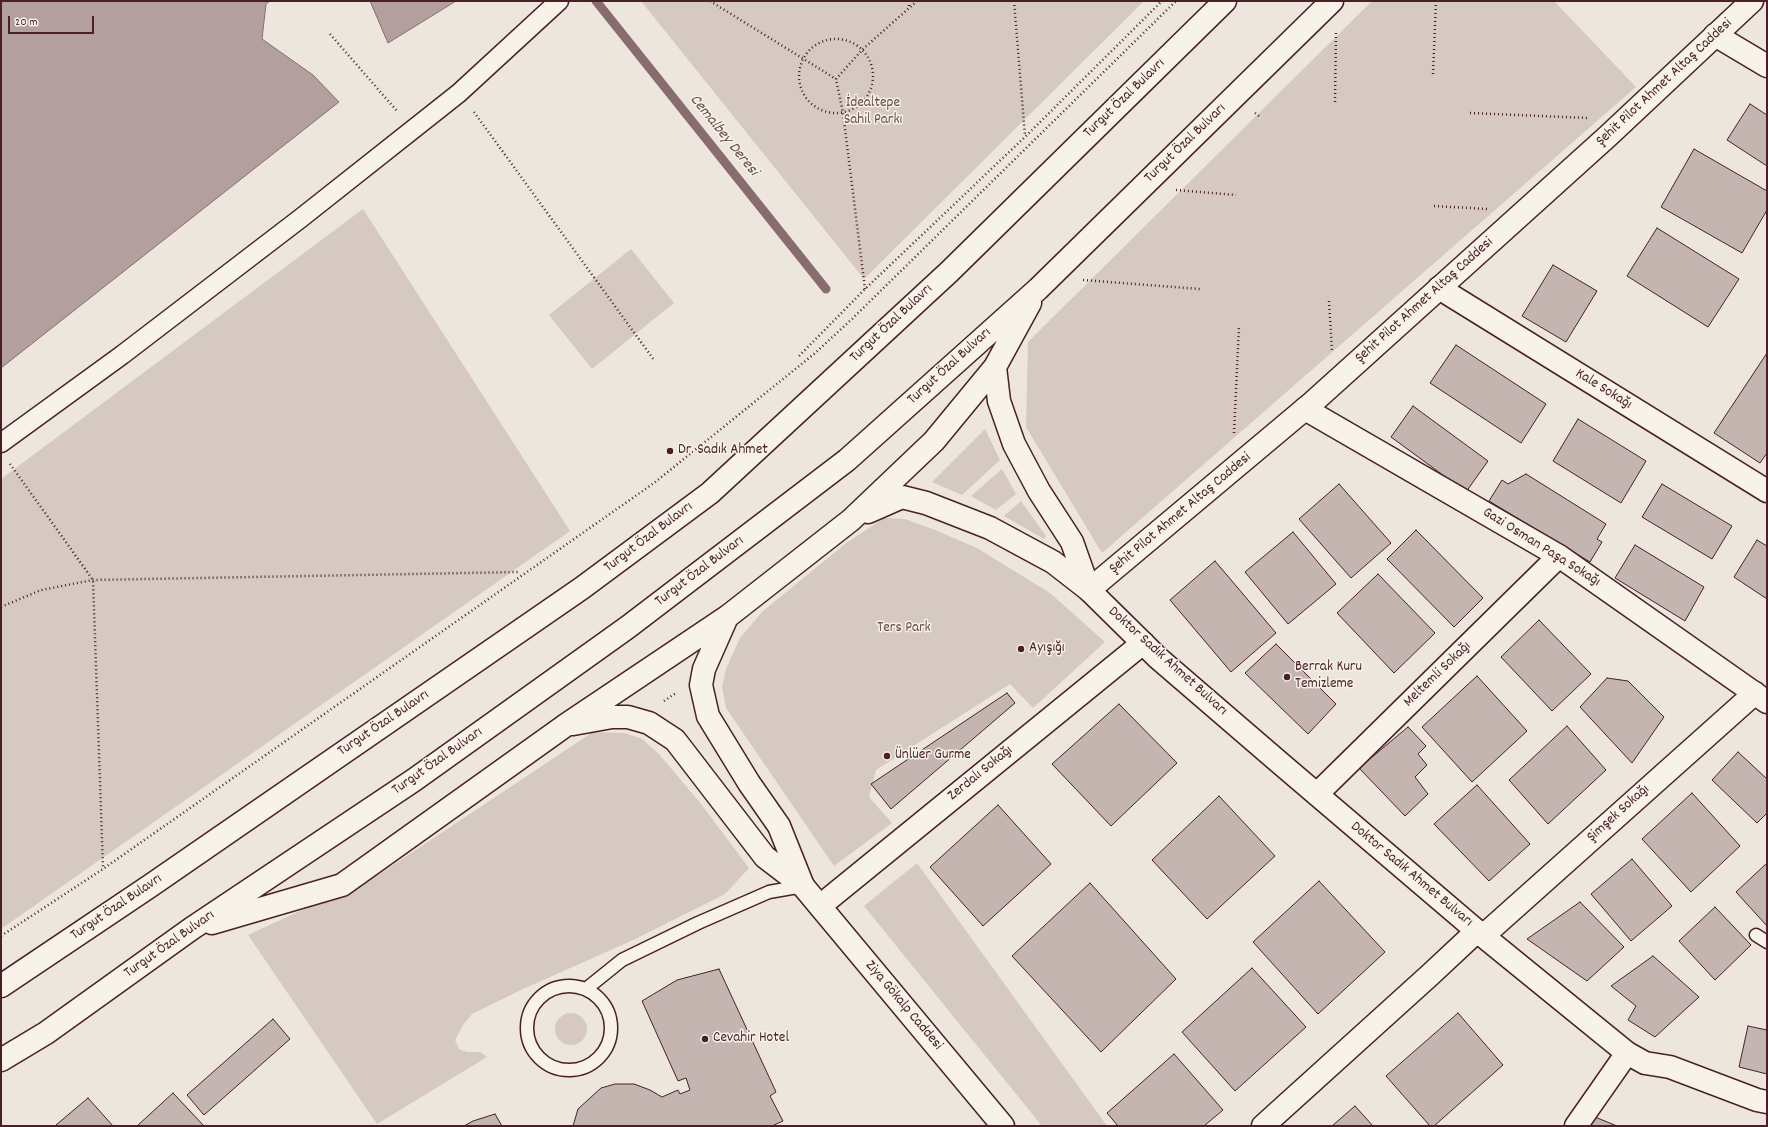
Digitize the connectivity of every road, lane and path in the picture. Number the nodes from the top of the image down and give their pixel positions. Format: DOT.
graph roads {
  1 [pos="559,1"];
  2 [pos="710,1"];
  3 [pos="909,1"];
  4 [pos="917,1"];
  5 [pos="1014,1"];
  6 [pos="1162,1"];
  7 [pos="1176,1"];
  8 [pos="1225,1"];
  9 [pos="1332,1"];
  10 [pos="1436,1"];
  11 [pos="1752,1"];
  12 [pos="909,9"];
  13 [pos="1336,32"];
  14 [pos="330,34"];
  15 [pos="1715,35"];
  16 [pos="863,49"];
  17 [pos="803,58"];
  18 [pos="1767,66"];
  19 [pos="1433,74"];
  20 [pos="836,79"];
  21 [pos="459,93"];
  22 [pos="1335,102"];
  23 [pos="843,113"];
  24 [pos="1470,113"];
  25 [pos="1625,120"];
  26 [pos="413,130"];
  27 [pos="1025,137"];
  28 [pos="1142,187"];
  29 [pos="1236,194"];
  30 [pos="1434,206"];
  31 [pos="1525,211"];
  32 [pos="1043,283"];
  33 [pos="1439,288"];
  34 [pos="865,289"];
  35 [pos="1200,289"];
  36 [pos="1329,301"];
  37 [pos="1239,326"];
  38 [pos="799,356"];
  39 [pos="654,360"];
  40 [pos="995,367"];
  41 [pos="1334,383"];
  42 [pos="1305,409"];
  43 [pos="1,443"];
  44 [pos="8,460"];
  45 [pos="1233,470"];
  46 [pos="1767,491"];
  47 [pos="851,520"];
  48 [pos="1559,556"];
  49 [pos="519,572"];
  50 [pos="93,580"];
  51 [pos="1090,590"];
  52 [pos="1,607"];
  53 [pos="727,617"];
  54 [pos="1143,643"];
  55 [pos="701,685"];
  56 [pos="1761,697"];
  57 [pos="649,723"];
  58 [pos="566,725"];
  59 [pos="1317,794"];
  60 [pos="103,869"];
  61 [pos="803,886"];
  62 [pos="820,906"];
  63 [pos="191,929"];
  64 [pos="1480,933"];
  65 [pos="1756,935"];
  66 [pos="1,936"];
  67 [pos="1767,942"];
  68 [pos="1,986"];
  69 [pos="586,989"];
  70 [pos="1627,1053"];
  71 [pos="1,1060"];
  72 [pos="1767,1102"];
  73 [pos="1003,1126"];
  74 [pos="1263,1126"];
  75 [pos="1576,1126"];
  1 -- 21 [label="street"];
  2 -- 17 [label="path"];
  3 -- 12 [label="path"];
  4 -- 12 [label="path"];
  5 -- 27 [label="path"];
  6 -- 27 [label="path"];
  7 -- 60 [label="path"];
  8 -- 68 [label="main road, Turgut Özal Bulavrı"];
  9 -- 28 [label="main road, Turgut Özal Bulvarı"];
  10 -- 19 [label="path"];
  11 -- 15 [label="main road, Şehit Pilot Ahmet Altaş Caddesi"];
  12 -- 16 [label="path"];
  13 -- 22 [label="path"];
  14 -- 26 [label="path"];
  15 -- 18 [label="main road"];
  15 -- 25 [label="main road, Şehit Pilot Ahmet Altaş Caddesi"];
  16 -- 17 [label="path"];
  16 -- 20 [label="path"];
  16 -- 23 [label="path"];
  17 -- 20 [label="path"];
  17 -- 23 [label="path"];
  20 -- 23 [label="path"];
  21 -- 26 [label="street"];
  21 -- 39 [label="path"];
  23 -- 34 [label="path"];
  24 -- 25 [label="path"];
  25 -- 31 [label="main road, Şehit Pilot Ahmet Altaş Caddesi"];
  26 -- 43 [label="street"];
  27 -- 34 [label="path"];
  28 -- 29 [label="path"];
  28 -- 32 [label="main road, Turgut Özal Bulvarı"];
  30 -- 31 [label="path"];
  31 -- 33 [label="main road, Şehit Pilot Ahmet Altaş Caddesi"];
  32 -- 35 [label="path"];
  32 -- 40 [label="main road"];
  32 -- 63 [label="main road, Turgut Özal Bulvarı"];
  33 -- 41 [label="main road, Şehit Pilot Ahmet Altaş Caddesi"];
  33 -- 46 [label="main road, Kale Sokağı"];
  34 -- 38 [label="path"];
  36 -- 41 [label="path"];
  37 -- 45 [label="path"];
  40 -- 47 [label="main road"];
  40 -- 51 [label="main road"];
  41 -- 42 [label="main road, Şehit Pilot Ahmet Altaş Caddesi"];
  42 -- 45 [label="main road, Şehit Pilot Ahmet Altaş Caddesi"];
  42 -- 48 [label="main road, Gazi Osman Paşa Sokağı"];
  44 -- 50 [label="path"];
  45 -- 51 [label="main road, Şehit Pilot Ahmet Altaş Caddesi"];
  47 -- 51 [label="main road, Doktor Sadık Ahmet Bulvarı"];
  47 -- 53 [label="main road"];
  48 -- 56 [label="main road, Gazi Osman Paşa Sokağı"];
  48 -- 59 [label="main road, Meltemli Sokağı"];
  49 -- 50 [label="path"];
  50 -- 52 [label="path"];
  50 -- 60 [label="path"];
  51 -- 54 [label="main road, Doktor Sadık Ahmet Bulvarı"];
  53 -- 55 [label="main road"];
  53 -- 58 [label="main road"];
  54 -- 59 [label="main road, Doktor Sadık Ahmet Bulvarı"];
  54 -- 62 [label="main road, Zerdalı Sokağı"];
  55 -- 57 [label="path"];
  55 -- 61 [label="main road"];
  56 -- 64 [label="main road, Şimşek Sokağı"];
  57 -- 58 [label="main road"];
  57 -- 61 [label="main road"];
  58 -- 63 [label="main road"];
  59 -- 64 [label="main road, Doktor Sadık Ahmet Bulvarı"];
  60 -- 66 [label="path"];
  61 -- 62 [label="main road, Ziya Gökalp Caddesi"];
  61 -- 69 [label="lane"];
  62 -- 73 [label="main road, Ziya Gökalp Caddesi"];
  63 -- 71 [label="main road, Turgut Özal Bulvarı"];
  64 -- 70 [label="main road, Doktor Sadık Ahmet Bulvarı"];
  64 -- 74 [label="main road, Şimşek Sokağı"];
  65 -- 67 [label="lane"];
  69 -- 69 [label="lane"];
  70 -- 72 [label="main road, Doktor Sadık Ahmet Bulvarı"];
  70 -- 75 [label="main road"];
}
